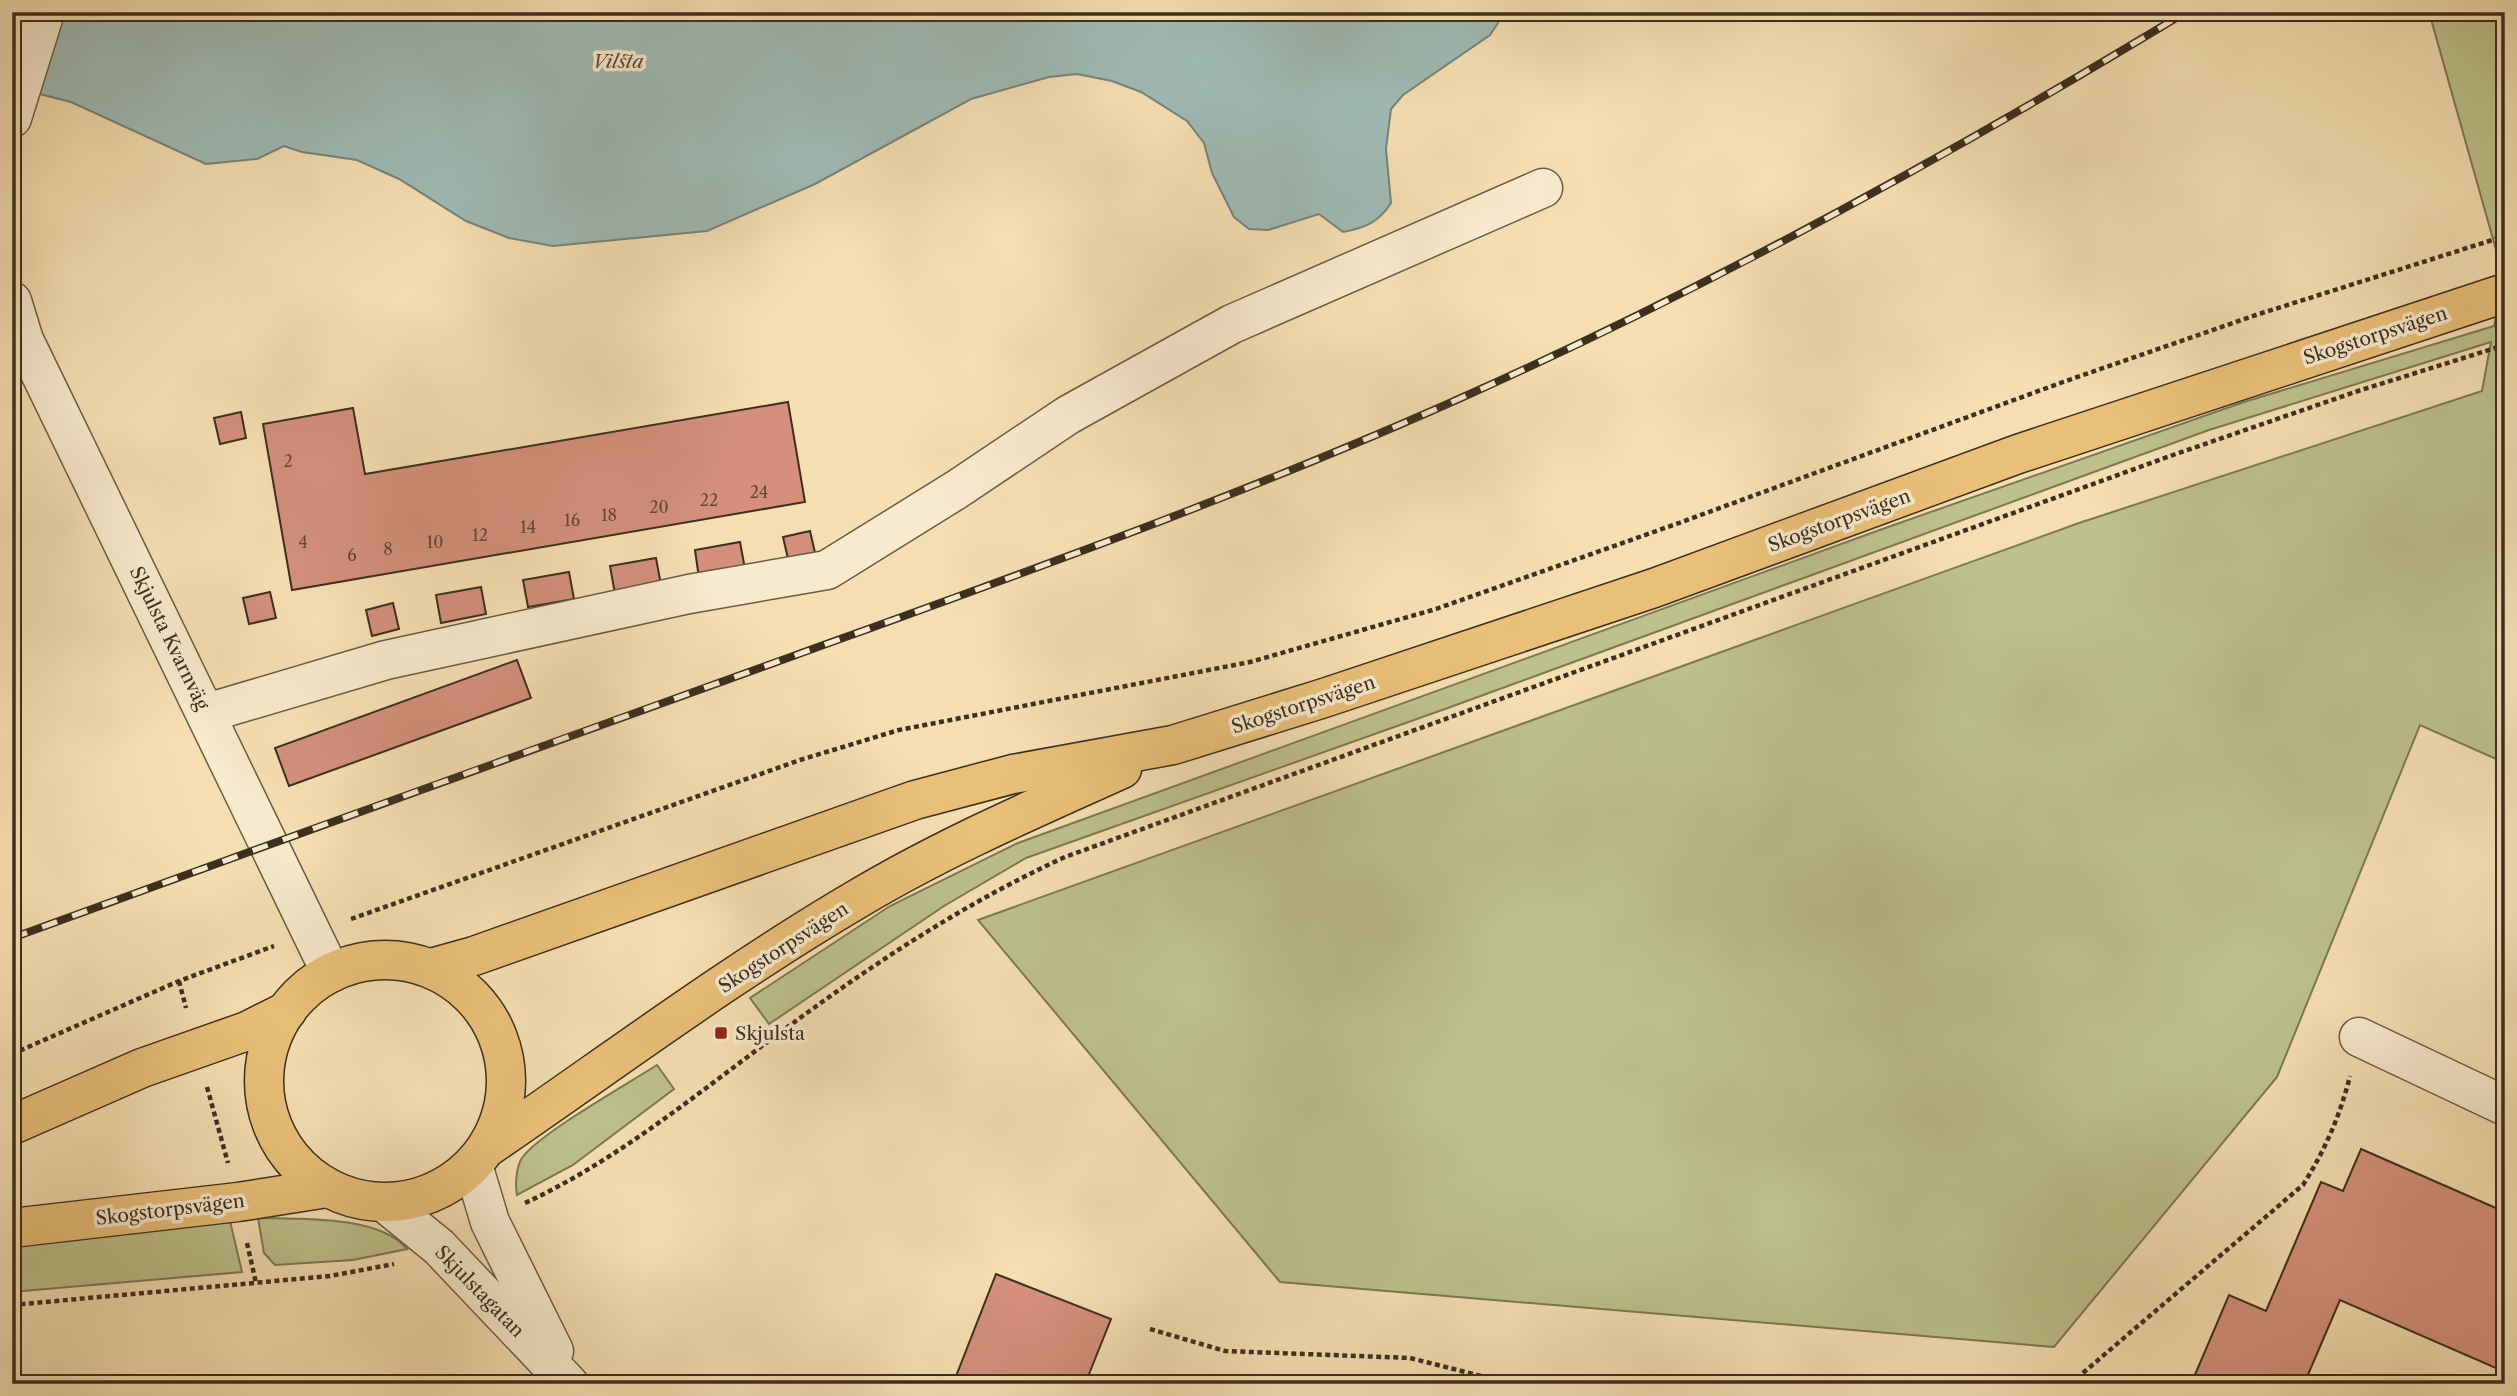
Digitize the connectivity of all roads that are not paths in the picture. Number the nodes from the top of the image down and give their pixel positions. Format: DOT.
graph roads {
  1 [pos="45,12"];
  2 [pos="12,118"];
  3 [pos="1543,188"];
  4 [pos="2505,293"];
  5 [pos="12,301"];
  6 [pos="28,382"];
  7 [pos="207,713"];
  8 [pos="1173,745"];
  9 [pos="431,968"];
  10 [pos="331,973"];
  11 [pos="287,1010"];
  12 [pos="2359,1037"];
  13 [pos="2505,1106"];
  14 [pos="12,1125"];
  15 [pos="481,1156"];
  16 [pos="327,1188"];
  17 [pos="385,1203"];
  18 [pos="12,1228"];
  19 [pos="570,1384"];
  1 -- 2 [label="street"];
  3 -- 7 [label="street"];
  4 -- 8 [label="main road, Skogstorpsvägen"];
  5 -- 6 [label="street, Skjulsta Kvarnväg"];
  6 -- 7 [label="street, Skjulsta Kvarnväg"];
  7 -- 10 [label="street, Skjulsta Kvarnväg"];
  8 -- 9 [label="main road, Skogstorpsvägen"];
  8 -- 15 [label="main road, Skogstorpsvägen"];
  9 -- 10 [label="main road"];
  9 -- 15 [label="main road"];
  10 -- 11 [label="main road"];
  11 -- 14 [label="main road"];
  11 -- 16 [label="main road"];
  12 -- 13 [label="street"];
  15 -- 17 [label="main road"];
  15 -- 19 [label="street, Skjulstagatan"];
  16 -- 17 [label="main road"];
  16 -- 18 [label="main road, Skogstorpsvägen"];
  17 -- 19 [label="street, Skjulstagatan"];
}
